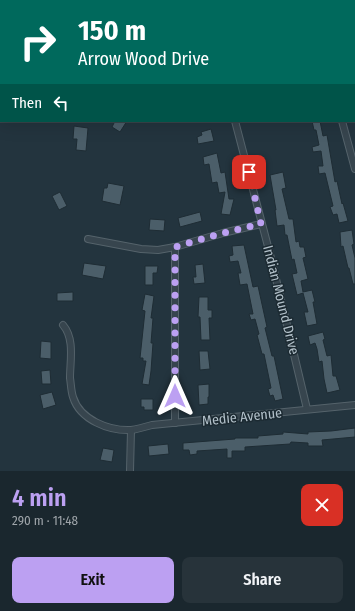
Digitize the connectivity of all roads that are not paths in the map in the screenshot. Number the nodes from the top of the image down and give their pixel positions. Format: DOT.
graph roads {
  1 [pos="235,122"];
  2 [pos="342,122"];
  3 [pos="355,169"];
  4 [pos="261,224"];
  5 [pos="88,239"];
  6 [pos="175,247"];
  7 [pos="63,325"];
  8 [pos="355,405"];
  9 [pos="307,409"];
  10 [pos="175,423"];
  11 [pos="131,430"];
  12 [pos="130,471"];
  1 -- 4 [label="street, Indian Mound Drive"];
  2 -- 3 [label="street"];
  4 -- 6 [label="street"];
  4 -- 9 [label="street, Indian Mound Drive"];
  5 -- 6 [label="street"];
  6 -- 10 [label="street"];
  7 -- 11 [label="street, Medie Avenue"];
  8 -- 9 [label="street, Medie Avenue"];
  9 -- 10 [label="street, Medie Avenue"];
  10 -- 11 [label="street, Medie Avenue"];
  11 -- 12 [label="street"];
}
